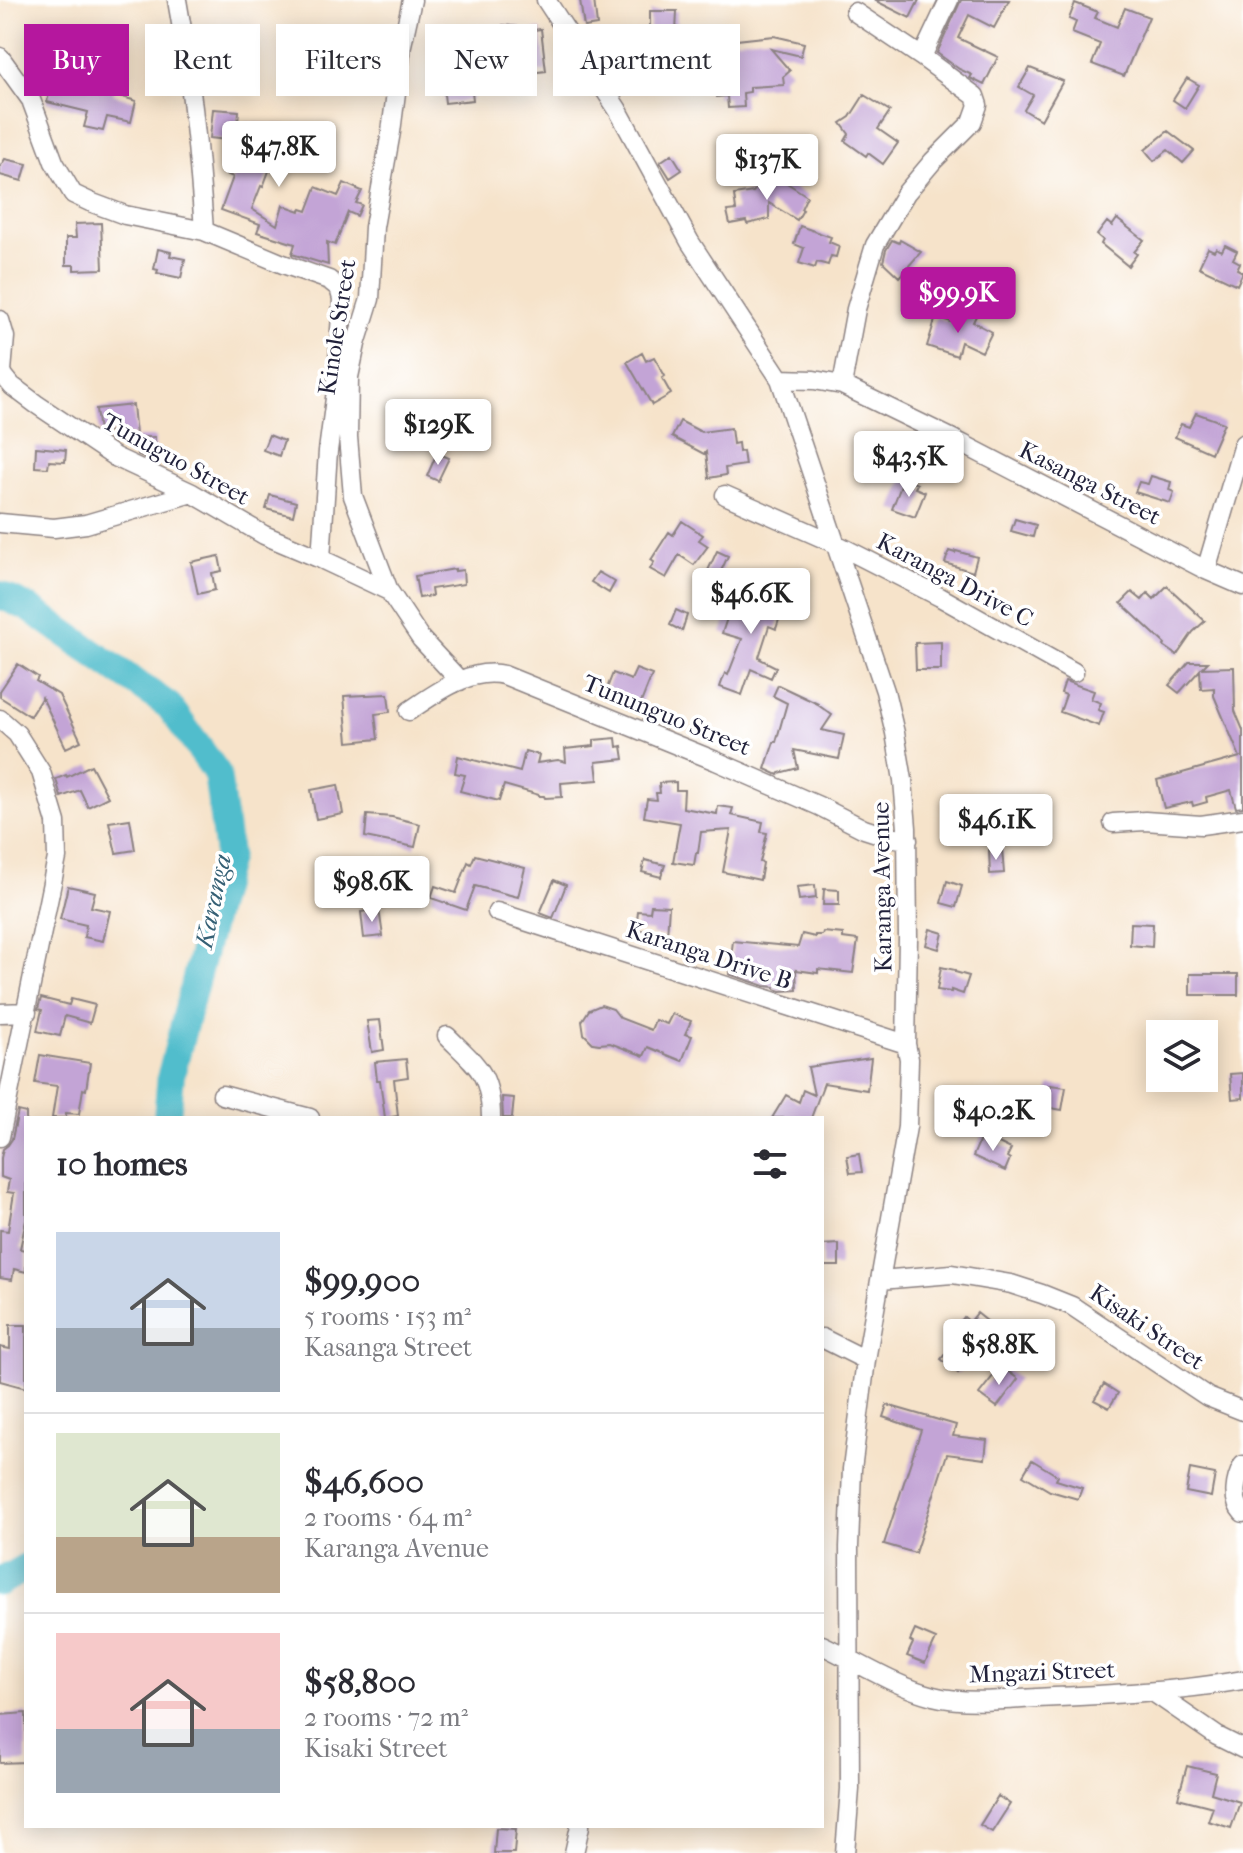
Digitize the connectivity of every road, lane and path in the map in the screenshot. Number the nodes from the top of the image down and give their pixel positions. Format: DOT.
graph roads {
  1 [pos="177,0"];
  2 [pos="412,0"];
  3 [pos="546,0"];
  4 [pos="949,0"];
  5 [pos="855,12"];
  6 [pos="0,57"];
  7 [pos="922,57"];
  8 [pos="204,231"];
  9 [pos="0,320"];
  10 [pos="780,379"];
  11 [pos="842,385"];
  12 [pos="1243,444"];
  13 [pos="192,493"];
  14 [pos="725,495"];
  15 [pos="0,523"];
  16 [pos="836,544"];
  17 [pos="321,559"];
  18 [pos="1206,570"];
  19 [pos="1243,586"];
  20 [pos="389,591"];
  21 [pos="1074,672"];
  22 [pos="460,681"];
  23 [pos="409,711"];
  24 [pos="0,719"];
  25 [pos="1243,819"];
  26 [pos="1113,823"];
  27 [pos="908,840"];
  28 [pos="497,912"];
  29 [pos="27,1012"];
  30 [pos="0,1013"];
  31 [pos="447,1036"];
  32 [pos="906,1044"];
  33 [pos="222,1095"];
  34 [pos="302,1116"];
  35 [pos="491,1116"];
  36 [pos="0,1137"];
  37 [pos="880,1280"];
  38 [pos="824,1339"];
  39 [pos="866,1360"];
  40 [pos="1243,1411"];
  41 [pos="1243,1465"];
  42 [pos="1243,1513"];
  43 [pos="824,1646"];
  44 [pos="851,1658"];
  45 [pos="1243,1680"];
  46 [pos="1153,1692"];
  47 [pos="1243,1749"];
  48 [pos="580,1828"];
  49 [pos="574,1853"];
  50 [pos="845,1853"];
  1 -- 8 [label="street"];
  2 -- 20 [label="street, Kinole Street"];
  3 -- 10 [label="street, Karanga Avenue"];
  4 -- 7 [label="street"];
  5 -- 7 [label="street"];
  6 -- 8 [label="street"];
  7 -- 11 [label="street"];
  8 -- 17 [label="street"];
  9 -- 13 [label="street, Tunuguo Street"];
  10 -- 11 [label="street, Kasanga Street"];
  10 -- 16 [label="street, Karanga Avenue"];
  11 -- 18 [label="street, Kasanga Street"];
  12 -- 18 [label="street"];
  13 -- 15 [label="street"];
  13 -- 17 [label="street, Tunuguo Street"];
  14 -- 16 [label="street, Karanga Drive C"];
  16 -- 21 [label="street, Karanga Drive C"];
  16 -- 27 [label="street, Karanga Avenue"];
  17 -- 20 [label="street, Tunuguo Street"];
  18 -- 19 [label="street, Kasanga Street"];
  20 -- 22 [label="street, Kinole Street"];
  22 -- 23 [label="street, Tununguo Street"];
  22 -- 27 [label="street, Tununguo Street"];
  24 -- 29 [label="street"];
  25 -- 26 [label="street"];
  27 -- 32 [label="street, Karanga Avenue"];
  28 -- 32 [label="street, Karanga Drive B"];
  29 -- 30 [label="street"];
  29 -- 36 [label="street"];
  31 -- 35 [label="street"];
  32 -- 37 [label="street, Karanga Avenue"];
  33 -- 34 [label="street"];
  37 -- 39 [label="street, Karanga Avenue"];
  37 -- 40 [label="street, Kisaki Street"];
  38 -- 39 [label="street"];
  39 -- 44 [label="street, Karanga Avenue"];
  41 -- 42 [label="street"];
  43 -- 44 [label="street, Mngazi Street"];
  44 -- 46 [label="street, Mngazi Street"];
  44 -- 50 [label="street, Karanga Avenue"];
  45 -- 46 [label="street, Mngazi Street"];
  46 -- 47 [label="street"];
  48 -- 49 [label="street"];
}
